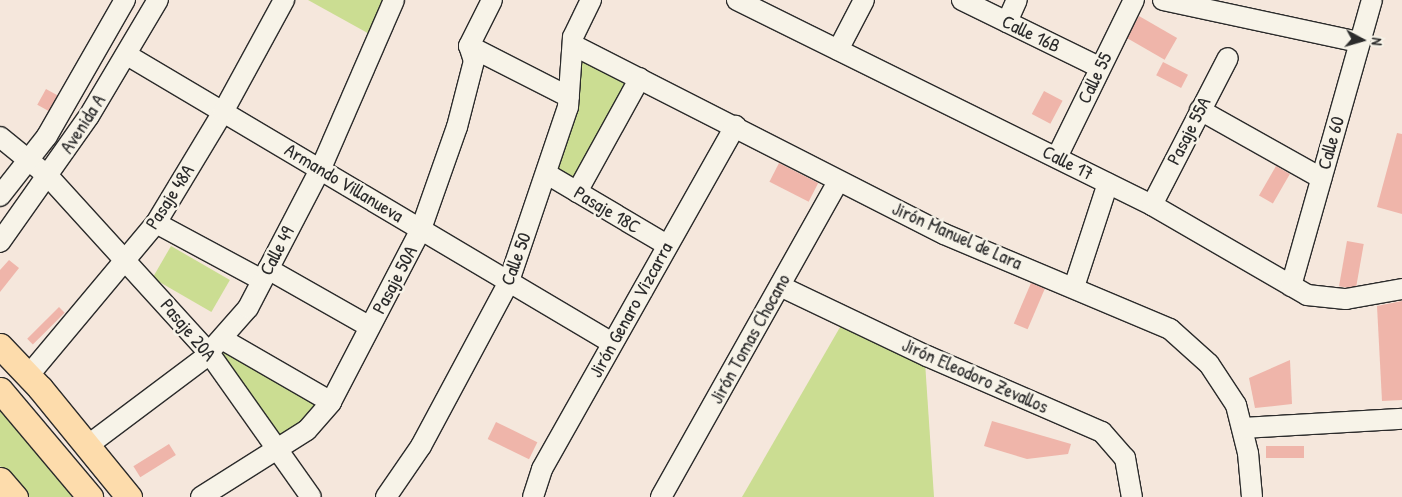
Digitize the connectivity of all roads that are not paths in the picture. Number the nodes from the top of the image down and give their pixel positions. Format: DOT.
graph roads {
  1 [pos="125,0"];
  2 [pos="158,0"];
  3 [pos="284,0"];
  4 [pos="394,0"];
  5 [pos="492,0"];
  6 [pos="591,0"];
  7 [pos="737,0"];
  8 [pos="864,0"];
  9 [pos="962,0"];
  10 [pos="1017,0"];
  11 [pos="1134,0"];
  12 [pos="1163,0"];
  13 [pos="1372,0"];
  14 [pos="1007,22"];
  15 [pos="1359,42"];
  16 [pos="574,45"];
  17 [pos="469,46"];
  18 [pos="838,50"];
  19 [pos="126,55"];
  20 [pos="1228,58"];
  21 [pos="1099,67"];
  22 [pos="640,78"];
  23 [pos="569,97"];
  24 [pos="1200,110"];
  25 [pos="223,112"];
  26 [pos="735,126"];
  27 [pos="0,137"];
  28 [pos="1057,158"];
  29 [pos="28,160"];
  30 [pos="321,168"];
  31 [pos="547,174"];
  32 [pos="48,176"];
  33 [pos="1321,178"];
  34 [pos="838,181"];
  35 [pos="1108,183"];
  36 [pos="577,192"];
  37 [pos="0,196"];
  38 [pos="1152,205"];
  39 [pos="156,223"];
  40 [pos="421,229"];
  41 [pos="0,242"];
  42 [pos="667,245"];
  43 [pos="125,258"];
  44 [pos="265,275"];
  45 [pos="508,284"];
  46 [pos="780,286"];
  47 [pos="1291,286"];
  48 [pos="1074,287"];
  49 [pos="1402,289"];
  50 [pos="370,328"];
  51 [pos="612,343"];
  52 [pos="0,346"];
  53 [pos="216,346"];
  54 [pos="28,376"];
  55 [pos="0,390"];
  56 [pos="331,402"];
  57 [pos="1402,419"];
  58 [pos="1244,428"];
  59 [pos="87,446"];
  60 [pos="278,448"];
  61 [pos="0,480"];
  62 [pos="15,497"];
  63 [pos="90,497"];
  64 [pos="129,497"];
  65 [pos="201,497"];
  66 [pos="311,497"];
  67 [pos="386,497"];
  68 [pos="532,497"];
  69 [pos="661,497"];
  70 [pos="1132,497"];
  71 [pos="1252,497"];
  1 -- 29 [label="street, Avenida A"];
  2 -- 19 [label="street, Avenida A"];
  3 -- 25 [label="street, Pasaje 48A"];
  4 -- 30 [label="street, Calle 49"];
  5 -- 17 [label="street"];
  6 -- 16 [label="street, Calle 50"];
  7 -- 18 [label="street, Calle 17"];
  8 -- 18 [label="street"];
  9 -- 14 [label="street, Calle 16B"];
  10 -- 14 [label="street"];
  11 -- 21 [label="street, Calle 55"];
  12 -- 15 [label="street"];
  13 -- 15 [label="street, Calle 60"];
  14 -- 21 [label="street, Calle 16B"];
  15 -- 33 [label="street, Calle 60"];
  16 -- 22 [label="street, Jirón Manuel de Lara"];
  16 -- 23 [label="street, Calle 50"];
  17 -- 23 [label="street"];
  17 -- 40 [label="street, Pasaje 50A"];
  18 -- 28 [label="street, Calle 17"];
  19 -- 25 [label="street, Armando Villanueva"];
  19 -- 32 [label="street, Avenida A"];
  20 -- 24 [label="street, Pasaje 55A"];
  21 -- 28 [label="street, Calle 55"];
  22 -- 26 [label="street, Jirón Manuel de Lara"];
  22 -- 36 [label="street"];
  23 -- 31 [label="street, Calle 50"];
  24 -- 33 [label="street"];
  24 -- 38 [label="street, Pasaje 55A"];
  25 -- 30 [label="street, Armando Villanueva"];
  25 -- 39 [label="street, Pasaje 48A"];
  26 -- 34 [label="street, Jirón Manuel de Lara"];
  26 -- 42 [label="street, Jirón Genaro Vizcarra"];
  27 -- 29 [label="street, Pasaje 20A"];
  28 -- 35 [label="street, Calle 17"];
  29 -- 32 [label="street, Pasaje 20A"];
  29 -- 37 [label="street, Avenida A"];
  30 -- 40 [label="street, Armando Villanueva"];
  30 -- 44 [label="street, Calle 49"];
  31 -- 36 [label="street, Pasaje 18C"];
  31 -- 45 [label="street, Calle 50"];
  32 -- 41 [label="street, Avenida A"];
  32 -- 43 [label="street, Pasaje 20A"];
  33 -- 47 [label="street, Calle 60"];
  34 -- 46 [label="street, Jirón Tomas Chocano"];
  34 -- 48 [label="street, Jirón Manuel de Lara"];
  35 -- 38 [label="street, Calle 17"];
  35 -- 48 [label="street"];
  36 -- 42 [label="street, Pasaje 18C"];
  38 -- 47 [label="street, Calle 17"];
  39 -- 43 [label="street, Pasaje 48A"];
  39 -- 44 [label="street"];
  40 -- 45 [label="street, Armando Villanueva"];
  40 -- 50 [label="street, Pasaje 50A"];
  42 -- 51 [label="street, Jirón Genaro Vizcarra"];
  43 -- 53 [label="street, Pasaje 20A"];
  43 -- 54 [label="street, Pasaje 48A"];
  44 -- 50 [label="street"];
  44 -- 53 [label="street, Calle 49"];
  45 -- 51 [label="street, Armando Villanueva"];
  45 -- 67 [label="street, Calle 50"];
  46 -- 69 [label="street, Jirón Tomas Chocano"];
  46 -- 70 [label="street, Jirón Eleodoro Zevallos"];
  47 -- 49 [label="street, Calle 17"];
  48 -- 58 [label="street, Jirón Manuel de Lara"];
  50 -- 56 [label="street, Pasaje 50A"];
  51 -- 68 [label="street, Jirón Genaro Vizcarra"];
  52 -- 54 [label="main road"];
  53 -- 56 [label="street"];
  53 -- 59 [label="street, Calle 49"];
  53 -- 60 [label="street, Pasaje 20A"];
  54 -- 59 [label="main road"];
  55 -- 63 [label="main road"];
  56 -- 60 [label="street, Pasaje 50A"];
  57 -- 58 [label="street"];
  58 -- 71 [label="street, Jirón Manuel de Lara"];
  59 -- 64 [label="main road"];
  60 -- 65 [label="street, Pasaje 50A"];
  60 -- 66 [label="street, Pasaje 20A"];
  61 -- 62 [label="main road"];
}
